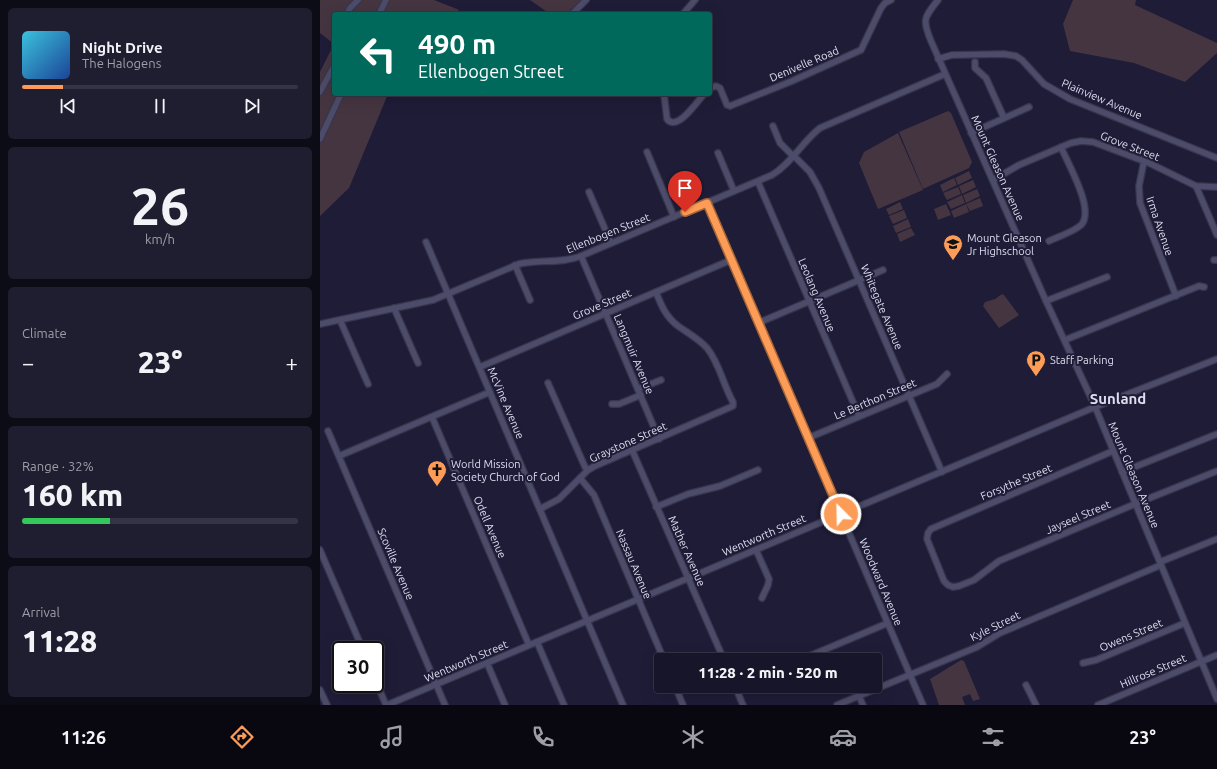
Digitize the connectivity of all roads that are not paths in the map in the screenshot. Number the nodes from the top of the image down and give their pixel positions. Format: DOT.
graph roads {
  1 [pos="358,0"];
  2 [pos="386,0"];
  3 [pos="586,0"];
  4 [pos="695,0"];
  5 [pos="891,0"];
  6 [pos="938,0"];
  7 [pos="348,12"];
  8 [pos="380,12"];
  9 [pos="574,12"];
  10 [pos="685,12"];
  11 [pos="938,59"];
  12 [pos="975,62"];
  13 [pos="332,70"];
  14 [pos="945,74"];
  15 [pos="712,87"];
  16 [pos="320,92"];
  17 [pos="340,96"];
  18 [pos="664,96"];
  19 [pos="702,96"];
  20 [pos="1029,108"];
  21 [pos="1004,118"];
  22 [pos="773,126"];
  23 [pos="972,133"];
  24 [pos="320,139"];
  25 [pos="1061,148"];
  26 [pos="647,152"];
  27 [pos="718,153"];
  28 [pos="794,156"];
  29 [pos="1217,158"];
  30 [pos="1144,161"];
  31 [pos="993,180"];
  32 [pos="758,182"];
  33 [pos="1196,186"];
  34 [pos="1217,187"];
  35 [pos="589,192"];
  36 [pos="734,192"];
  37 [pos="707,203"];
  38 [pos="674,217"];
  39 [pos="1217,235"];
  40 [pos="1048,241"];
  41 [pos="426,242"];
  42 [pos="611,243"];
  43 [pos="581,256"];
  44 [pos="731,260"];
  45 [pos="515,265"];
  46 [pos="883,270"];
  47 [pos="1107,277"];
  48 [pos="860,280"];
  49 [pos="1204,287"];
  50 [pos="656,292"];
  51 [pos="448,294"];
  52 [pos="1176,296"];
  53 [pos="530,300"];
  54 [pos="809,301"];
  55 [pos="1046,301"];
  56 [pos="394,308"];
  57 [pos="605,314"];
  58 [pos="340,320"];
  59 [pos="758,323"];
  60 [pos="320,324"];
  61 [pos="1065,340"];
  62 [pos="1217,359"];
  63 [pos="418,363"];
  64 [pos="480,367"];
  65 [pos="947,374"];
  66 [pos="661,380"];
  67 [pos="548,383"];
  68 [pos="368,384"];
  69 [pos="490,392"];
  70 [pos="640,392"];
  71 [pos="909,395"];
  72 [pos="612,404"];
  73 [pos="1095,408"];
  74 [pos="858,416"];
  75 [pos="432,417"];
  76 [pos="328,431"];
  77 [pos="1217,434"];
  78 [pos="808,438"];
  79 [pos="659,439"];
  80 [pos="632,450"];
  81 [pos="1114,451"];
  82 [pos="339,456"];
  83 [pos="588,470"];
  84 [pos="758,470"];
  85 [pos="1217,471"];
  86 [pos="942,472"];
  87 [pos="1122,472"];
  88 [pos="580,478"];
  89 [pos="1135,504"];
  90 [pos="656,507"];
  91 [pos="540,509"];
  92 [pos="841,514"];
  93 [pos="1217,539"];
  94 [pos="320,550"];
  95 [pos="756,550"];
  96 [pos="1160,564"];
  97 [pos="688,578"];
  98 [pos="951,586"];
  99 [pos="762,598"];
  100 [pos="638,599"];
  101 [pos="587,621"];
  102 [pos="888,623"];
  103 [pos="1185,623"];
  104 [pos="358,641"];
  105 [pos="537,642"];
  106 [pos="529,645"];
  107 [pos="661,653"];
  108 [pos="721,653"];
  109 [pos="817,653"];
  110 [pos="1217,655"];
  111 [pos="1201,662"];
  112 [pos="487,663"];
  113 [pos="1083,663"];
  114 [pos="910,674"];
  115 [pos="436,684"];
  116 [pos="1026,685"];
  117 [pos="320,690"];
  118 [pos="381,693"];
  119 [pos="678,693"];
  120 [pos="738,693"];
  121 [pos="859,696"];
  122 [pos="1217,698"];
  123 [pos="326,705"];
  124 [pos="387,705"];
  125 [pos="445,705"];
  126 [pos="505,705"];
  127 [pos="564,705"];
  128 [pos="623,705"];
  129 [pos="683,705"];
  130 [pos="743,705"];
  131 [pos="837,705"];
  132 [pos="863,705"];
  133 [pos="923,705"];
  134 [pos="1036,705"];
  135 [pos="1098,705"];
  1 -- 7 [label="street"];
  2 -- 8 [label="street"];
  3 -- 9 [label="street"];
  4 -- 10 [label="street"];
  5 -- 15 [label="street, Denivelle Road"];
  6 -- 11 [label="street, Mount Gleason Avenue"];
  11 -- 14 [label="street, Mount Gleason Avenue"];
  11 -- 29 [label="street, Plainview Avenue"];
  12 -- 21 [label="street"];
  13 -- 16 [label="street"];
  14 -- 23 [label="street, Mount Gleason Avenue"];
  14 -- 28 [label="street, Ellenbogen Street"];
  17 -- 24 [label="street"];
  18 -- 19 [label="street"];
  20 -- 21 [label="street"];
  21 -- 23 [label="street"];
  22 -- 28 [label="street, Whitegate Avenue"];
  23 -- 31 [label="street, Mount Gleason Avenue"];
  25 -- 30 [label="street, Grove Street"];
  25 -- 31 [label="street, Grove Street"];
  25 -- 40 [label="street"];
  26 -- 38 [label="street"];
  27 -- 36 [label="street"];
  28 -- 32 [label="street, Ellenbogen Street"];
  28 -- 48 [label="street, Whitegate Avenue"];
  30 -- 33 [label="street, Grove Street"];
  30 -- 52 [label="street, Irma Avenue"];
  31 -- 55 [label="street, Mount Gleason Avenue"];
  32 -- 36 [label="street, Ellenbogen Street"];
  32 -- 54 [label="street, Leolang Avenue"];
  33 -- 34 [label="street, Grove Street"];
  33 -- 39 [label="street"];
  35 -- 42 [label="street"];
  36 -- 37 [label="street, Ellenbogen Street"];
  37 -- 38 [label="street, Ellenbogen Street"];
  37 -- 44 [label="street, Woodward Avenue"];
  38 -- 42 [label="street, Ellenbogen Street"];
  41 -- 51 [label="street, McVine Avenue"];
  42 -- 43 [label="street, Ellenbogen Street"];
  43 -- 45 [label="street, Ellenbogen Street"];
  43 -- 57 [label="street, Langmuir Avenue"];
  44 -- 50 [label="street, Grove Street"];
  44 -- 59 [label="street, Woodward Avenue"];
  45 -- 51 [label="street, Ellenbogen Street"];
  45 -- 53 [label="street"];
  46 -- 48 [label="street"];
  47 -- 55 [label="street"];
  48 -- 54 [label="street"];
  48 -- 71 [label="street, Whitegate Avenue"];
  49 -- 52 [label="street"];
  50 -- 57 [label="street, Grove Street"];
  50 -- 79 [label="street, Graystone Street"];
  51 -- 56 [label="street, Ellenbogen Street"];
  51 -- 64 [label="street, McVine Avenue"];
  52 -- 61 [label="street"];
  54 -- 59 [label="street"];
  54 -- 74 [label="street, Leolang Avenue"];
  55 -- 61 [label="street, Mount Gleason Avenue"];
  56 -- 58 [label="street, Ellenbogen Street"];
  56 -- 63 [label="street"];
  57 -- 64 [label="street, Grove Street"];
  57 -- 70 [label="street, Langmuir Avenue"];
  58 -- 60 [label="street, Ellenbogen Street"];
  58 -- 68 [label="street"];
  59 -- 78 [label="street, Woodward Avenue"];
  61 -- 73 [label="street, Mount Gleason Avenue"];
  62 -- 73 [label="street, Wentworth Street"];
  64 -- 69 [label="street, McVine Avenue"];
  65 -- 71 [label="street, Le Berthon Street"];
  66 -- 70 [label="street"];
  67 -- 83 [label="street"];
  69 -- 75 [label="street"];
  69 -- 91 [label="street, McVine Avenue"];
  70 -- 72 [label="street"];
  70 -- 79 [label="street, Langmuir Avenue"];
  71 -- 74 [label="street, Le Berthon Street"];
  71 -- 86 [label="street, Whitegate Avenue"];
  73 -- 81 [label="street, Mount Gleason Avenue"];
  73 -- 86 [label="street, Wentworth Street"];
  74 -- 78 [label="street, Le Berthon Street"];
  75 -- 82 [label="street"];
  75 -- 106 [label="street, Odell Avenue"];
  76 -- 82 [label="street, Scoville Avenue"];
  77 -- 87 [label="street"];
  78 -- 92 [label="street, Woodward Avenue"];
  79 -- 80 [label="street, Graystone Street"];
  80 -- 83 [label="street, Graystone Street"];
  80 -- 90 [label="street, Mather Avenue"];
  81 -- 87 [label="street, Mount Gleason Avenue"];
  81 -- 98 [label="street, Forsythe Street"];
  82 -- 115 [label="street, Scoville Avenue"];
  83 -- 88 [label="street, Graystone Street"];
  84 -- 90 [label="street"];
  85 -- 89 [label="street, Jayseel Street"];
  86 -- 92 [label="street, Wentworth Street"];
  87 -- 89 [label="street, Mount Gleason Avenue"];
  88 -- 91 [label="street, Graystone Street"];
  88 -- 100 [label="street, Nassau Avenue"];
  89 -- 96 [label="street, Mount Gleason Avenue"];
  89 -- 98 [label="street, Jayseel Street"];
  90 -- 97 [label="street, Mather Avenue"];
  91 -- 101 [label="street, McVine Avenue"];
  92 -- 95 [label="street, Wentworth Street"];
  92 -- 102 [label="street, Woodward Avenue"];
  93 -- 96 [label="street, Kyle Street"];
  94 -- 104 [label="street"];
  95 -- 97 [label="street, Wentworth Street"];
  95 -- 99 [label="street"];
  96 -- 103 [label="street, Mount Gleason Avenue"];
  96 -- 114 [label="street, Kyle Street"];
  97 -- 100 [label="street, Wentworth Street"];
  97 -- 108 [label="street, Mather Avenue"];
  100 -- 101 [label="street, Wentworth Street"];
  100 -- 107 [label="street, Nassau Avenue"];
  101 -- 105 [label="street, Wentworth Street"];
  101 -- 128 [label="street, McVine Avenue"];
  102 -- 109 [label="street"];
  102 -- 114 [label="street, Woodward Avenue"];
  103 -- 111 [label="street, Mount Gleason Avenue"];
  103 -- 113 [label="street, Owens Street"];
  105 -- 106 [label="street, Wentworth Street"];
  105 -- 127 [label="street"];
  106 -- 112 [label="street, Wentworth Street"];
  110 -- 111 [label="street, Hillrose Street"];
  111 -- 122 [label="street, Mount Gleason Avenue"];
  111 -- 135 [label="street, Hillrose Street"];
  112 -- 115 [label="street, Wentworth Street"];
  112 -- 126 [label="street"];
  114 -- 121 [label="street, Kyle Street"];
  114 -- 133 [label="street, Woodward Avenue"];
  115 -- 124 [label="street, Wentworth Street"];
  115 -- 125 [label="street, Scoville Avenue"];
  116 -- 134 [label="street"];
  117 -- 123 [label="street"];
  118 -- 124 [label="street"];
  119 -- 129 [label="street"];
  120 -- 130 [label="street"];
  121 -- 131 [label="street, Kyle Street"];
  121 -- 132 [label="street"];
}
